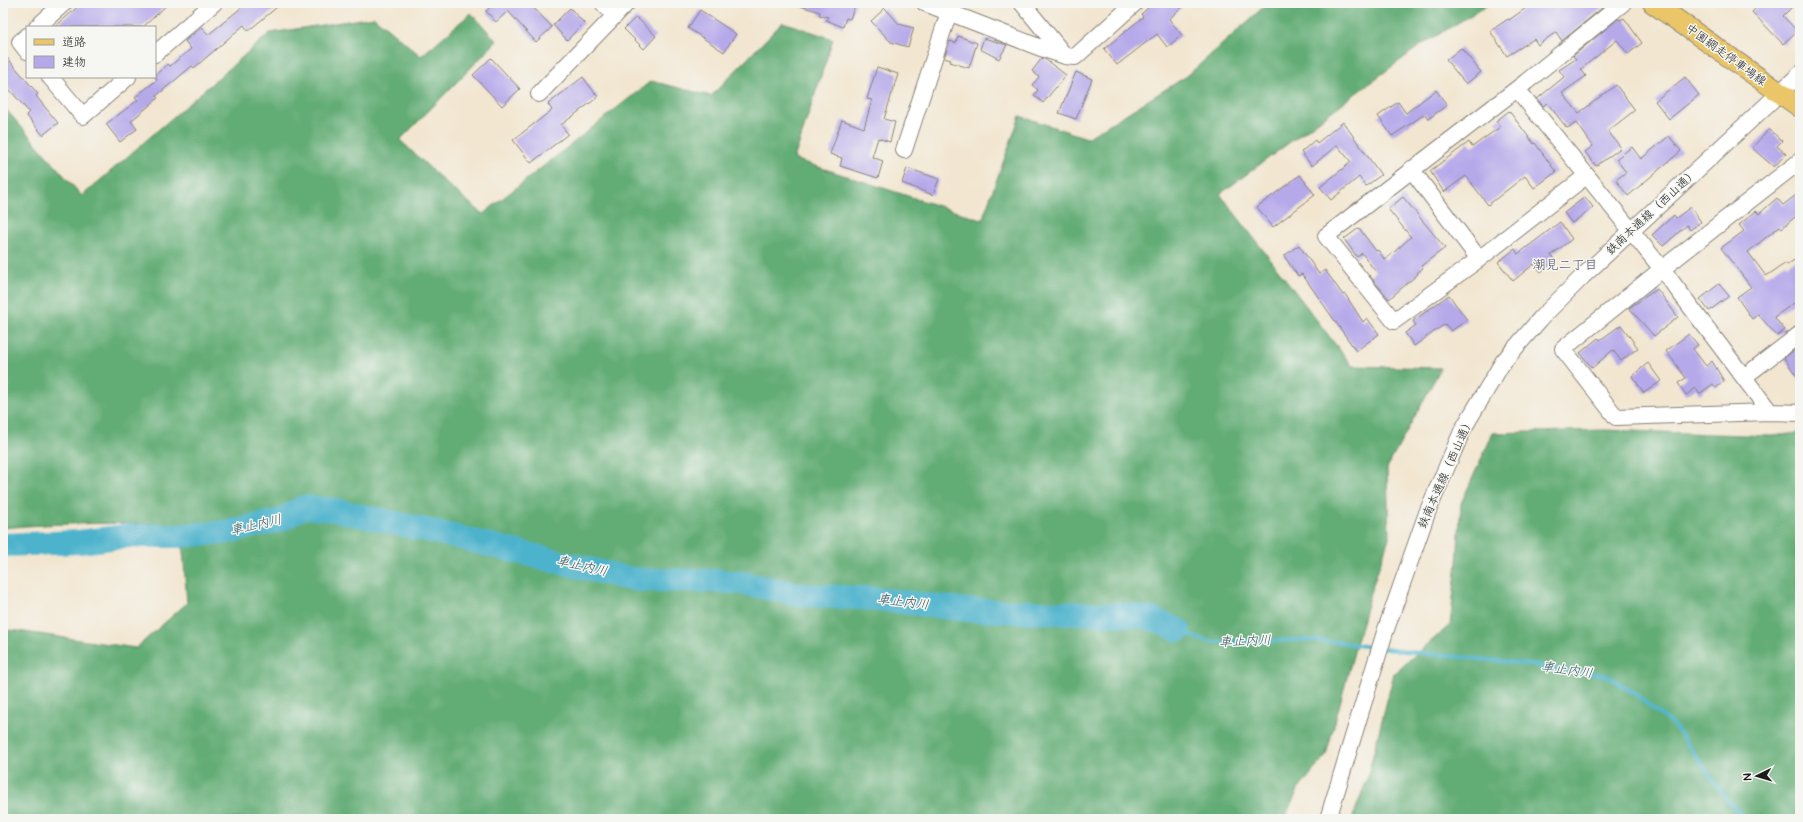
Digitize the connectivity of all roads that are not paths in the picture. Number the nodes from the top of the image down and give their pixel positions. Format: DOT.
graph roads {
  1 [pos="64,3"];
  2 [pos="214,3"];
  3 [pos="603,3"];
  4 [pos="627,3"];
  5 [pos="925,3"];
  6 [pos="1022,3"];
  7 [pos="1135,3"];
  8 [pos="1622,3"];
  9 [pos="1653,3"];
  10 [pos="946,8"];
  11 [pos="615,16"];
  12 [pos="38,26"];
  13 [pos="26,37"];
  14 [pos="26,50"];
  15 [pos="156,53"];
  16 [pos="1065,56"];
  17 [pos="1800,74"];
  18 [pos="51,78"];
  19 [pos="127,78"];
  20 [pos="1517,89"];
  21 [pos="540,94"];
  22 [pos="1780,94"];
  23 [pos="1800,107"];
  24 [pos="904,150"];
  25 [pos="1800,161"];
  26 [pos="1411,169"];
  27 [pos="1586,176"];
  28 [pos="1632,231"];
  29 [pos="1479,259"];
  30 [pos="1662,269"];
  31 [pos="1800,334"];
  32 [pos="1744,377"];
  33 [pos="1770,412"];
  34 [pos="1800,412"];
  35 [pos="1328,819"];
  1 -- 12 [label="street"];
  2 -- 15 [label="street"];
  3 -- 11 [label="street"];
  4 -- 11 [label="street"];
  5 -- 10 [label="street"];
  6 -- 16 [label="street"];
  7 -- 16 [label="street"];
  8 -- 20 [label="street"];
  9 -- 22 [label="main road, 中園網走停車場線"];
  10 -- 16 [label="street"];
  10 -- 24 [label="street"];
  11 -- 21 [label="street"];
  13 -- 14 [label="street"];
  17 -- 22 [label="street, 鉄南本通線（西山通）"];
  18 -- 19 [label="street"];
  20 -- 26 [label="street"];
  20 -- 27 [label="street"];
  22 -- 23 [label="main road, 中園網走停車場線"];
  22 -- 28 [label="street, 鉄南本通線（西山通）"];
  25 -- 30 [label="street"];
  26 -- 29 [label="street"];
  26 -- 29 [label="street"];
  27 -- 28 [label="street"];
  27 -- 29 [label="street"];
  28 -- 30 [label="street"];
  28 -- 35 [label="street, 鉄南本通線（西山通）"];
  30 -- 32 [label="street"];
  30 -- 33 [label="street"];
  31 -- 32 [label="street"];
  32 -- 33 [label="street"];
  33 -- 34 [label="street"];
}
